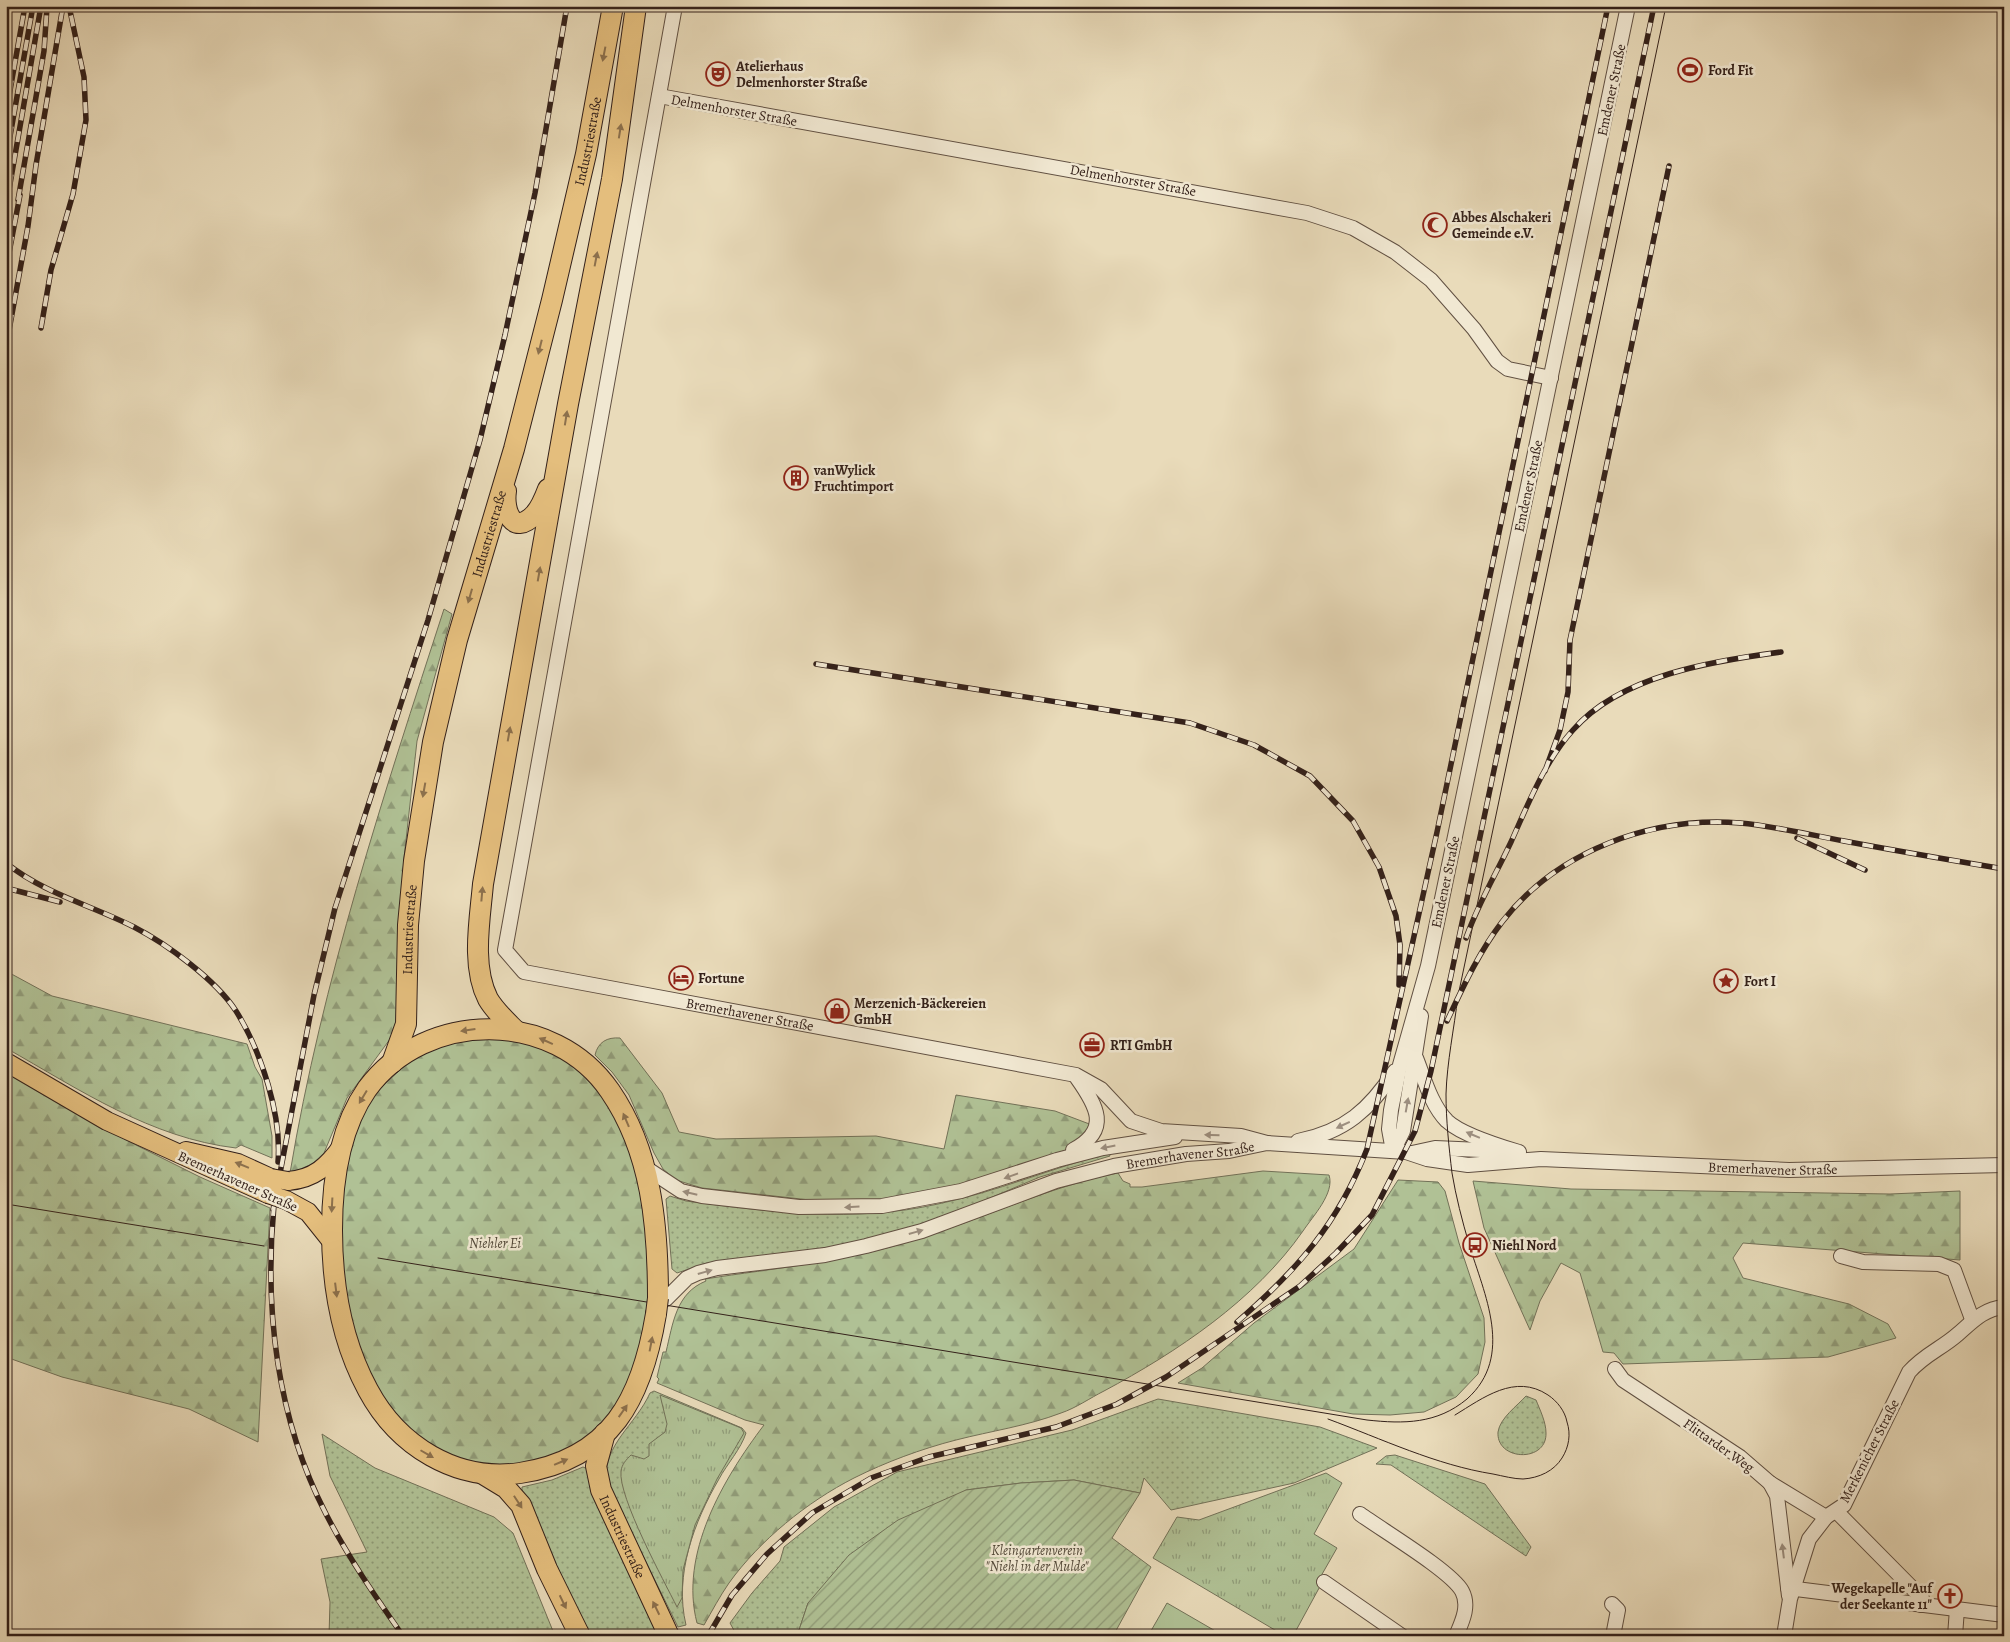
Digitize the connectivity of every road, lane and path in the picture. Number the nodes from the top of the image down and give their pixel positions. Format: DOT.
graph roads {
  1 [pos="613,6"];
  2 [pos="636,6"];
  3 [pos="675,6"];
  4 [pos="1628,6"];
  5 [pos="660,96"];
  6 [pos="1551,378"];
  7 [pos="514,449"];
  8 [pos="558,466"];
  9 [pos="1428,966"];
  10 [pos="516,1031"];
  11 [pos="1416,1057"];
  12 [pos="6,1062"];
  13 [pos="1400,1064"];
  14 [pos="387,1068"];
  15 [pos="1076,1075"];
  16 [pos="1131,1120"];
  17 [pos="1190,1134"];
  18 [pos="1135,1142"];
  19 [pos="1267,1143"];
  20 [pos="1281,1144"];
  21 [pos="342,1145"];
  22 [pos="1393,1151"];
  23 [pos="1518,1152"];
  24 [pos="1412,1153"];
  25 [pos="1541,1159"];
  26 [pos="1057,1160"];
  27 [pos="2004,1165"];
  28 [pos="644,1166"];
  29 [pos="1114,1166"];
  30 [pos="270,1186"];
  31 [pos="332,1242"];
  32 [pos="1841,1256"];
  33 [pos="660,1304"];
  34 [pos="2004,1307"];
  35 [pos="1972,1319"];
  36 [pos="1615,1369"];
  37 [pos="605,1434"];
  38 [pos="464,1468"];
  39 [pos="1770,1483"];
  40 [pos="1360,1514"];
  41 [pos="1831,1514"];
  42 [pos="1324,1582"];
  43 [pos="1790,1592"];
  44 [pos="1612,1604"];
  45 [pos="1921,1604"];
  46 [pos="1957,1609"];
  47 [pos="2004,1615"];
  48 [pos="580,1636"];
  49 [pos="669,1636"];
  50 [pos="1402,1636"];
  51 [pos="1456,1636"];
  52 [pos="1613,1636"];
  53 [pos="1784,1636"];
  54 [pos="1955,1636"];
  1 -- 7 [label="highway, Industriestraße, one-way"];
  8 -- 2 [label="highway, Industriestraße, one-way"];
  3 -- 5 [label="street"];
  4 -- 6 [label="street, Emdener Straße"];
  5 -- 6 [label="street, Delmenhorster Straße"];
  5 -- 15 [label="street, Bremerhavener Straße"];
  6 -- 9 [label="street, Emdener Straße"];
  7 -- 8 [label="highway"];
  7 -- 14 [label="highway, Industriestraße, one-way"];
  10 -- 8 [label="highway, Industriestraße, one-way"];
  9 -- 11 [label="street, Emdener Straße"];
  9 -- 13 [label="street, Emdener Straße"];
  10 -- 14 [label="highway, one-way"];
  28 -- 10 [label="highway, one-way"];
  22 -- 11 [label="street, Emdener Straße, one-way"];
  23 -- 11 [label="street, one-way"];
  12 -- 30 [label="main road, Bremerhavener Straße"];
  13 -- 20 [label="street, Emdener Straße, one-way"];
  13 -- 22 [label="street, Emdener Straße"];
  14 -- 21 [label="highway, one-way"];
  15 -- 16 [label="street, Bremerhavener Straße"];
  15 -- 26 [label="street, Bremerhavener Straße"];
  16 -- 17 [label="street, Bremerhavener Straße"];
  16 -- 18 [label="street, Bremerhavener Straße"];
  17 -- 18 [label="street, Bremerhavener Straße"];
  19 -- 17 [label="street, Bremerhavener Straße, one-way"];
  18 -- 26 [label="street, Bremerhavener Straße, one-way"];
  18 -- 29 [label="street, Bremerhavener Straße"];
  19 -- 20 [label="street, Bremerhavener Straße"];
  19 -- 29 [label="street, Bremerhavener Straße"];
  20 -- 22 [label="street, Bremerhavener Straße"];
  21 -- 30 [label="main road, Bremerhavener Straße, bridge"];
  21 -- 31 [label="highway, one-way"];
  22 -- 24 [label="street, Bremerhavener Straße"];
  23 -- 24 [label="street, Bremerhavener Straße"];
  23 -- 25 [label="street, Bremerhavener Straße"];
  24 -- 25 [label="street, Bremerhavener Straße"];
  25 -- 27 [label="street, Bremerhavener Straße"];
  26 -- 28 [label="street, Bremerhavener Straße, one-way"];
  28 -- 33 [label="highway"];
  33 -- 29 [label="street, Bremerhavener Straße, one-way"];
  30 -- 31 [label="main road, Bremerhavener Straße, bridge"];
  31 -- 38 [label="highway, one-way"];
  32 -- 35 [label="street"];
  37 -- 33 [label="highway, one-way"];
  34 -- 35 [label="street, Merkenicher Straße"];
  35 -- 41 [label="street, Merkenicher Straße"];
  36 -- 39 [label="street, Flittarder Weg"];
  38 -- 37 [label="highway, one-way"];
  49 -- 37 [label="highway, Industriestraße, one-way"];
  38 -- 48 [label="highway, one-way"];
  39 -- 41 [label="street, Flittarder Weg"];
  43 -- 39 [label="street, Merkenicher Straße, one-way"];
  40 -- 51 [label="street"];
  41 -- 43 [label="street, Merkenicher Straße"];
  41 -- 45 [label="street, Flittarder Weg"];
  42 -- 50 [label="street"];
  43 -- 45 [label="street"];
  43 -- 53 [label="street, Merkenicher Straße"];
  44 -- 52 [label="street"];
  45 -- 46 [label="street"];
  46 -- 47 [label="street"];
  46 -- 54 [label="street"];
}
